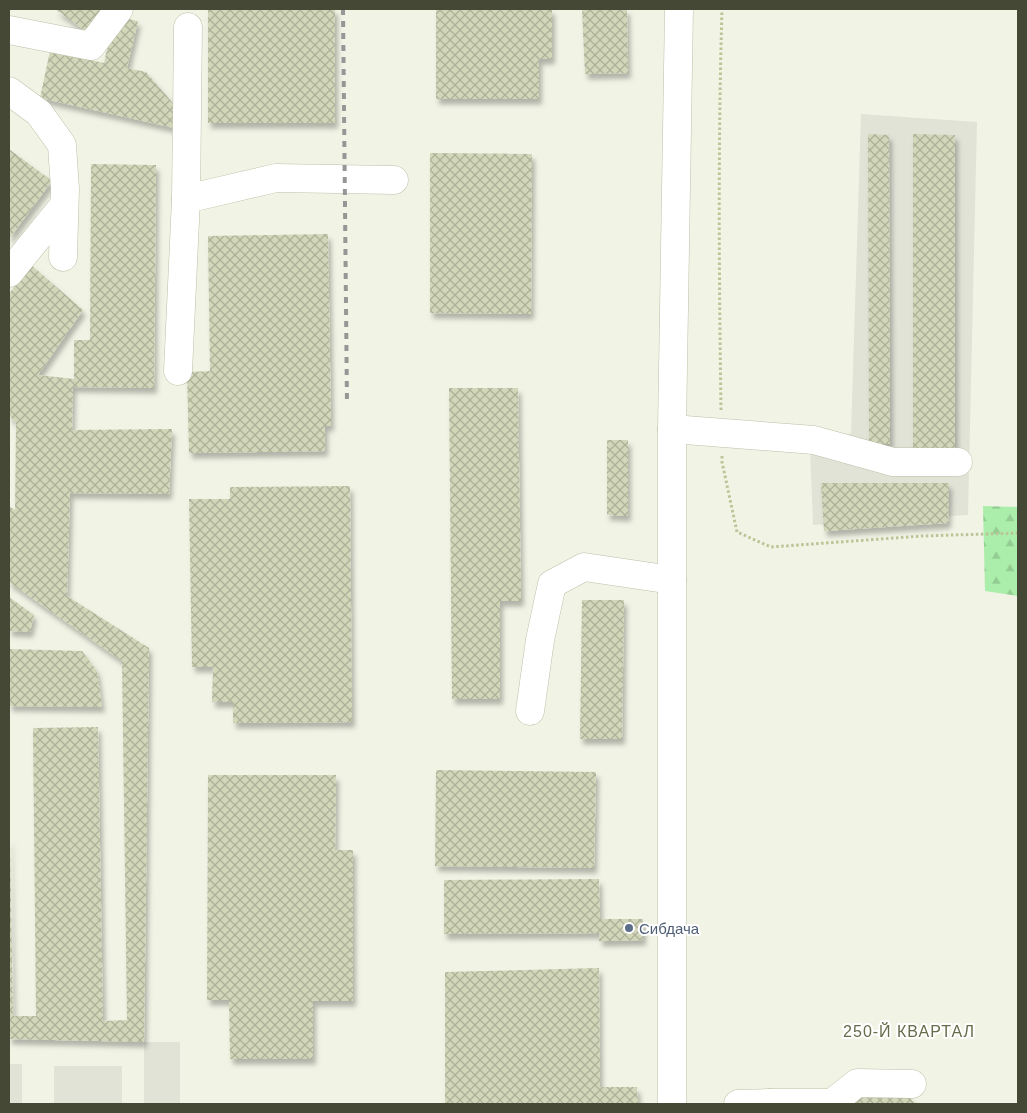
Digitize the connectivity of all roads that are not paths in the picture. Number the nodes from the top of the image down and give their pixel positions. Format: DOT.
graph roads {
  1 [pos="12,9"];
  2 [pos="119,9"];
  3 [pos="679,9"];
  4 [pos="9,13"];
  5 [pos="188,27"];
  6 [pos="9,30"];
  7 [pos="9,91"];
  8 [pos="394,180"];
  9 [pos="186,199"];
  10 [pos="64,205"];
  11 [pos="63,257"];
  12 [pos="9,273"];
  13 [pos="178,371"];
  14 [pos="672,429"];
  15 [pos="958,462"];
  16 [pos="672,580"];
  17 [pos="530,711"];
  18 [pos="912,1084"];
  19 [pos="672,1104"];
  20 [pos="738,1104"];
  21 [pos="770,1104"];
  1 -- 4 [label="street"];
  2 -- 6 [label="street"];
  3 -- 14 [label="street"];
  5 -- 9 [label="street"];
  7 -- 10 [label="street"];
  8 -- 9 [label="street"];
  9 -- 13 [label="street"];
  10 -- 11 [label="street"];
  10 -- 12 [label="street"];
  14 -- 15 [label="street"];
  14 -- 16 [label="street"];
  16 -- 17 [label="street"];
  16 -- 19 [label="street"];
  18 -- 21 [label="street"];
  20 -- 21 [label="street"];
}
